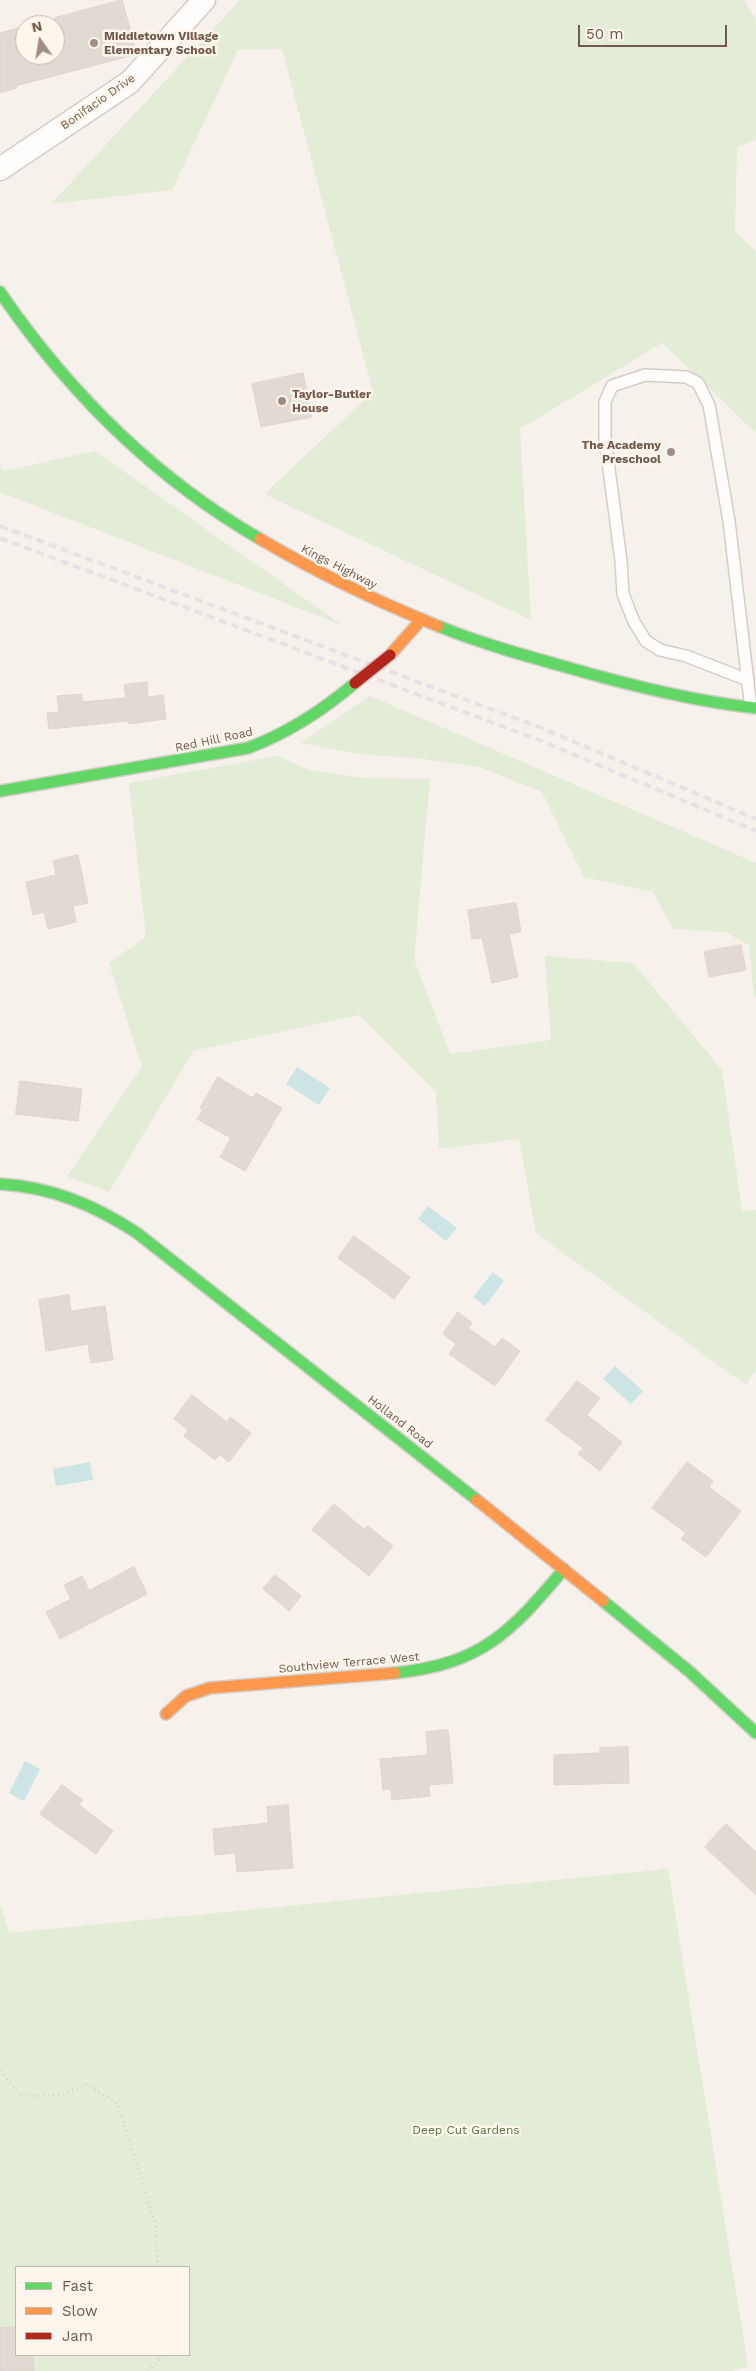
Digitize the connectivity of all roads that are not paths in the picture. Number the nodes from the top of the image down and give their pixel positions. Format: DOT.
graph roads {
  1 [pos="204,0"];
  2 [pos="0,169"];
  3 [pos="0,292"];
  4 [pos="422,619"];
  5 [pos="748,680"];
  6 [pos="754,708"];
  7 [pos="0,791"];
  8 [pos="0,1184"];
  9 [pos="564,1569"];
  10 [pos="166,1714"];
  11 [pos="756,1733"];
  1 -- 2 [label="street, Bonifacio Drive"];
  3 -- 4 [label="street, Kings Highway"];
  4 -- 6 [label="street, Kings Highway"];
  4 -- 7 [label="street, Red Hill Road, bridge"];
  5 -- 5 [label="lane"];
  5 -- 6 [label="lane"];
  8 -- 9 [label="street, Holland Road"];
  9 -- 10 [label="street, Southview Terrace West"];
  9 -- 11 [label="street, Holland Road"];
}
